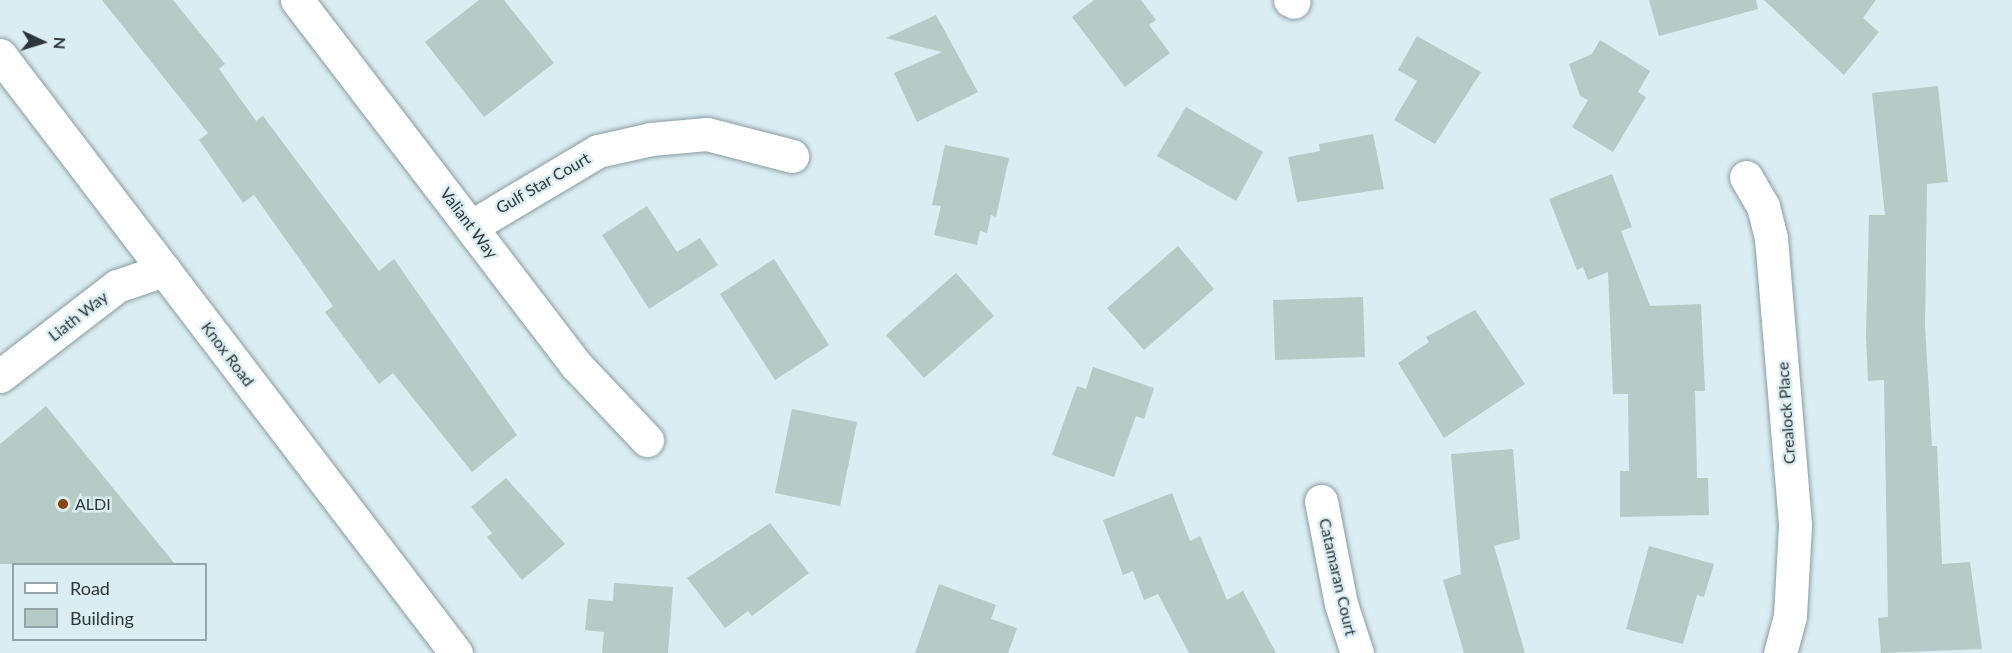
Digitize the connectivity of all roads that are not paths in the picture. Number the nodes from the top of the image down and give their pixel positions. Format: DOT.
graph roads {
  1 [pos="297,0"];
  2 [pos="0,55"];
  3 [pos="792,156"];
  4 [pos="1746,177"];
  5 [pos="472,226"];
  6 [pos="164,270"];
  7 [pos="0,376"];
  8 [pos="647,440"];
  9 [pos="1321,501"];
  10 [pos="456,653"];
  11 [pos="1357,653"];
  12 [pos="1780,653"];
  1 -- 5 [label="street, Valiant Way"];
  2 -- 6 [label="street, Knox Road"];
  3 -- 5 [label="street, Gulf Star Court"];
  4 -- 12 [label="street, Crealock Place"];
  5 -- 8 [label="street, Valiant Way"];
  6 -- 7 [label="street, Liath Way"];
  6 -- 10 [label="street, Knox Road"];
  9 -- 11 [label="street, Catamaran Court"];
}
